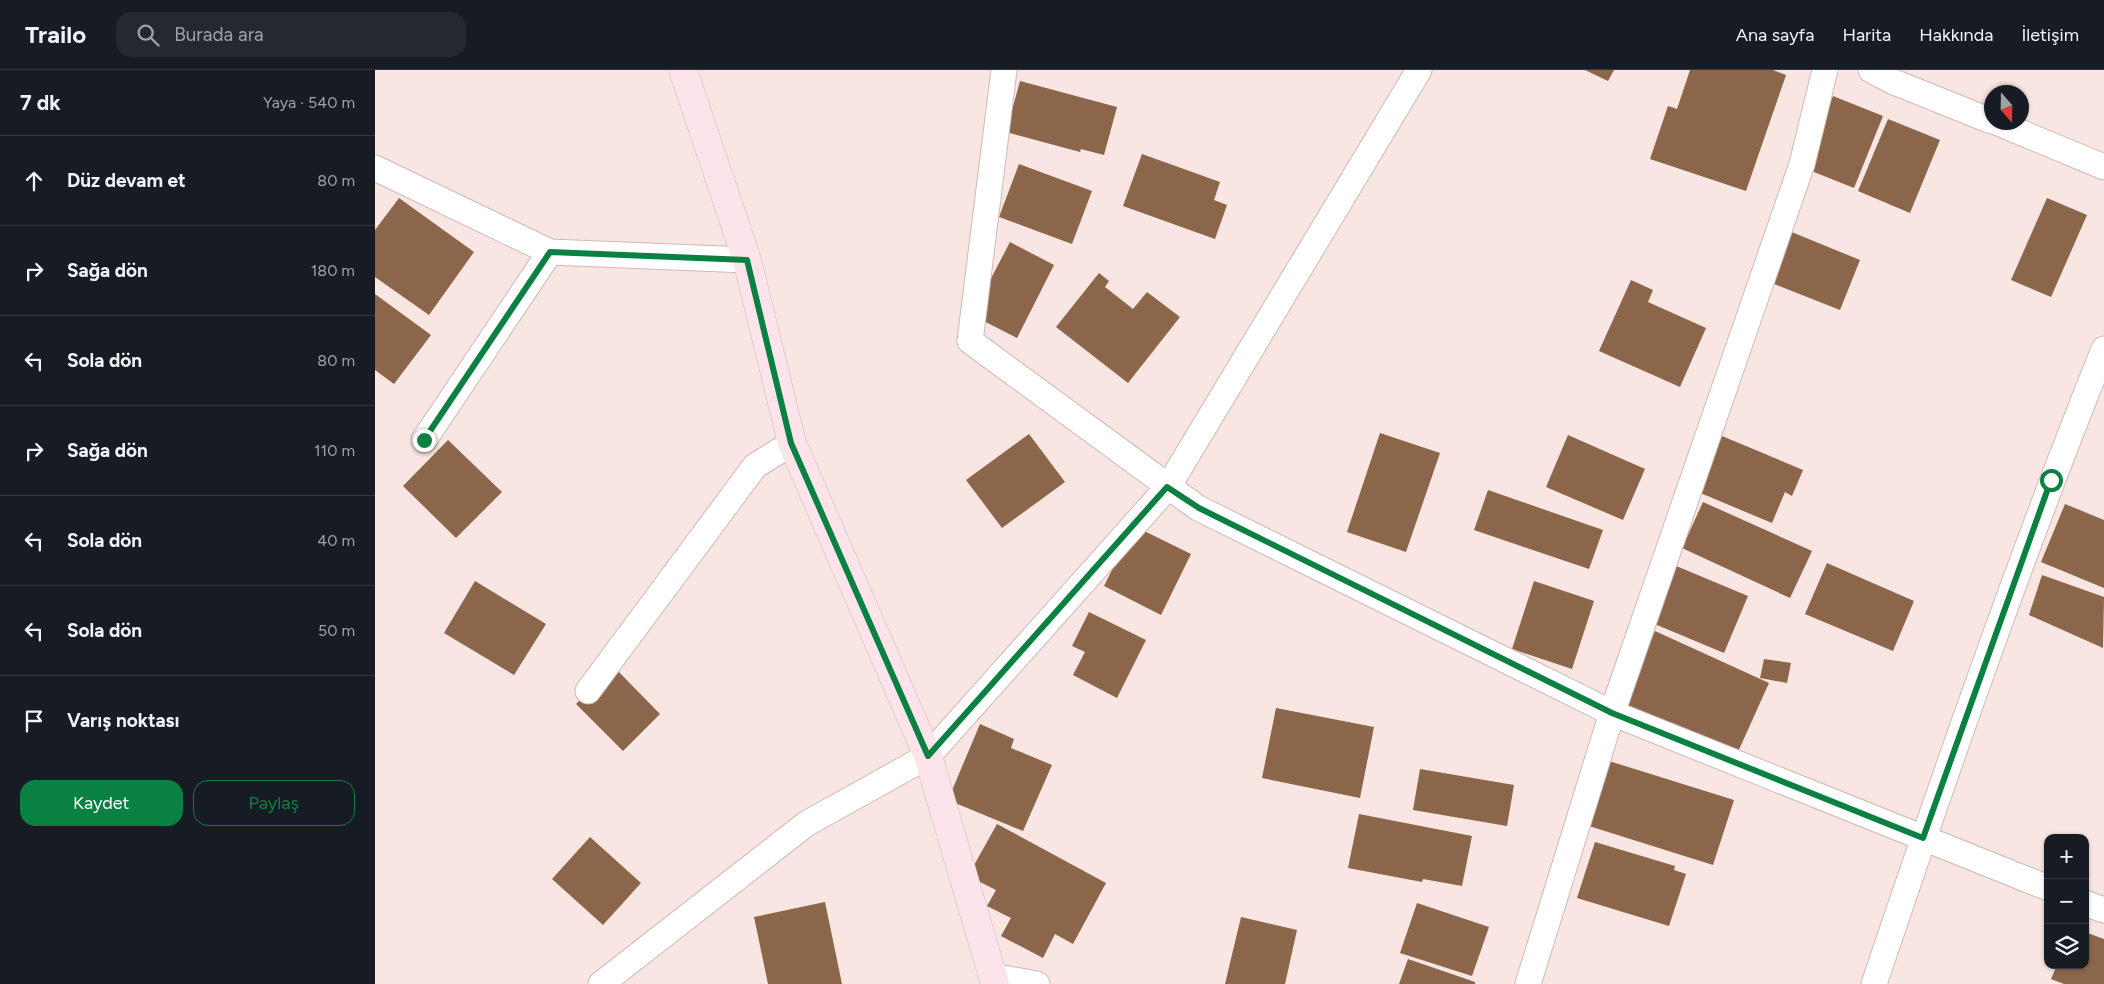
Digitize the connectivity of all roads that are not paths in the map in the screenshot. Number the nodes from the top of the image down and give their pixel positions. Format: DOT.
graph roads {
  1 [pos="683,70"];
  2 [pos="1004,70"];
  3 [pos="1419,70"];
  4 [pos="1825,70"];
  5 [pos="1871,70"];
  6 [pos="1984,118"];
  7 [pos="2015,130"];
  8 [pos="2104,167"];
  9 [pos="375,168"];
  10 [pos="550,252"];
  11 [pos="747,260"];
  12 [pos="2104,349"];
  13 [pos="424,440"];
  14 [pos="791,443"];
  15 [pos="1167,487"];
  16 [pos="588,691"];
  17 [pos="1612,713"];
  18 [pos="928,756"];
  19 [pos="1923,838"];
  20 [pos="2044,886"];
  21 [pos="2089,904"];
  22 [pos="2104,910"];
  23 [pos="993,980"];
  24 [pos="601,984"];
  25 [pos="1037,984"];
  26 [pos="1528,984"];
  27 [pos="1873,984"];
  1 -- 11 [label="street"];
  2 -- 15 [label="street"];
  3 -- 15 [label="street"];
  4 -- 17 [label="street"];
  5 -- 6 [label="street"];
  7 -- 8 [label="street"];
  9 -- 10 [label="street"];
  10 -- 11 [label="street"];
  10 -- 13 [label="street"];
  11 -- 14 [label="street"];
  12 -- 19 [label="street"];
  14 -- 16 [label="street"];
  14 -- 18 [label="street"];
  15 -- 17 [label="street"];
  15 -- 18 [label="street"];
  17 -- 19 [label="street"];
  17 -- 26 [label="street"];
  18 -- 23 [label="street"];
  18 -- 24 [label="street"];
  19 -- 20 [label="street"];
  19 -- 27 [label="street"];
  21 -- 22 [label="street"];
  23 -- 25 [label="street"];
}
